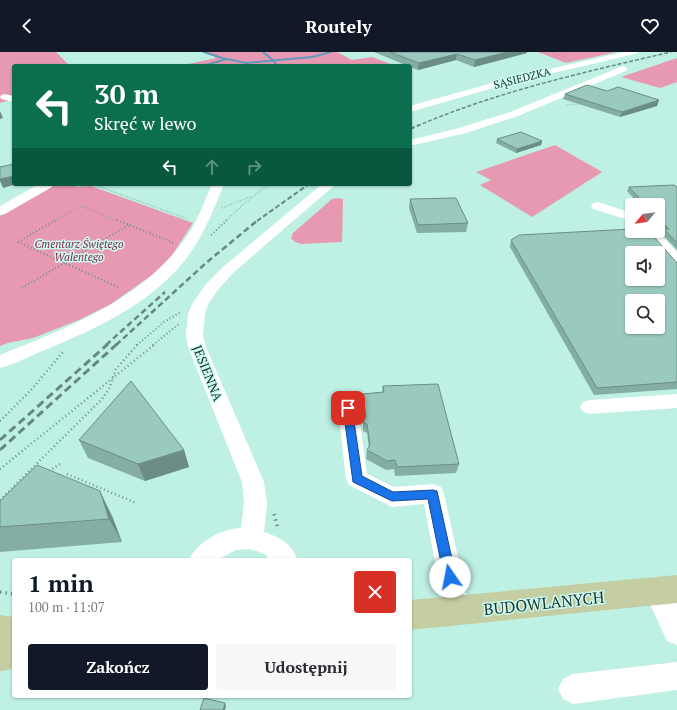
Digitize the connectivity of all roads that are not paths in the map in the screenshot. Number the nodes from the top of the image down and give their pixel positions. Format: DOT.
graph roads {
  1 [pos="635,52"];
  2 [pos="623,69"];
  3 [pos="412,107"];
  4 [pos="412,143"];
  5 [pos="44,186"];
  6 [pos="217,186"];
  7 [pos="325,186"];
  8 [pos="598,206"];
  9 [pos="0,211"];
  10 [pos="625,215"];
  11 [pos="656,238"];
  12 [pos="677,261"];
  13 [pos="0,362"];
  14 [pos="677,400"];
  15 [pos="590,407"];
  16 [pos="348,408"];
  17 [pos="250,538"];
  18 [pos="203,558"];
  19 [pos="284,558"];
  20 [pos="667,590"];
  21 [pos="457,611"];
  22 [pos="412,615"];
  23 [pos="0,631"];
  24 [pos="677,631"];
  25 [pos="12,632"];
  26 [pos="12,652"];
  27 [pos="0,655"];
  28 [pos="677,676"];
  29 [pos="573,689"];
  1 -- 3 [label="street, SĄSIEDZKA"];
  2 -- 4 [label="street"];
  5 -- 9 [label="street"];
  6 -- 13 [label="street"];
  7 -- 17 [label="street, JESIENNA"];
  8 -- 10 [label="street"];
  11 -- 12 [label="street"];
  14 -- 15 [label="street"];
  16 -- 21 [label="street"];
  17 -- 18 [label="street"];
  17 -- 19 [label="street"];
  20 -- 21 [label="main road, BUDOWLANYCH"];
  20 -- 24 [label="street"];
  21 -- 22 [label="main road, BUDOWLANYCH"];
  23 -- 25 [label="main road"];
  26 -- 27 [label="main road"];
  28 -- 29 [label="street"];
}
